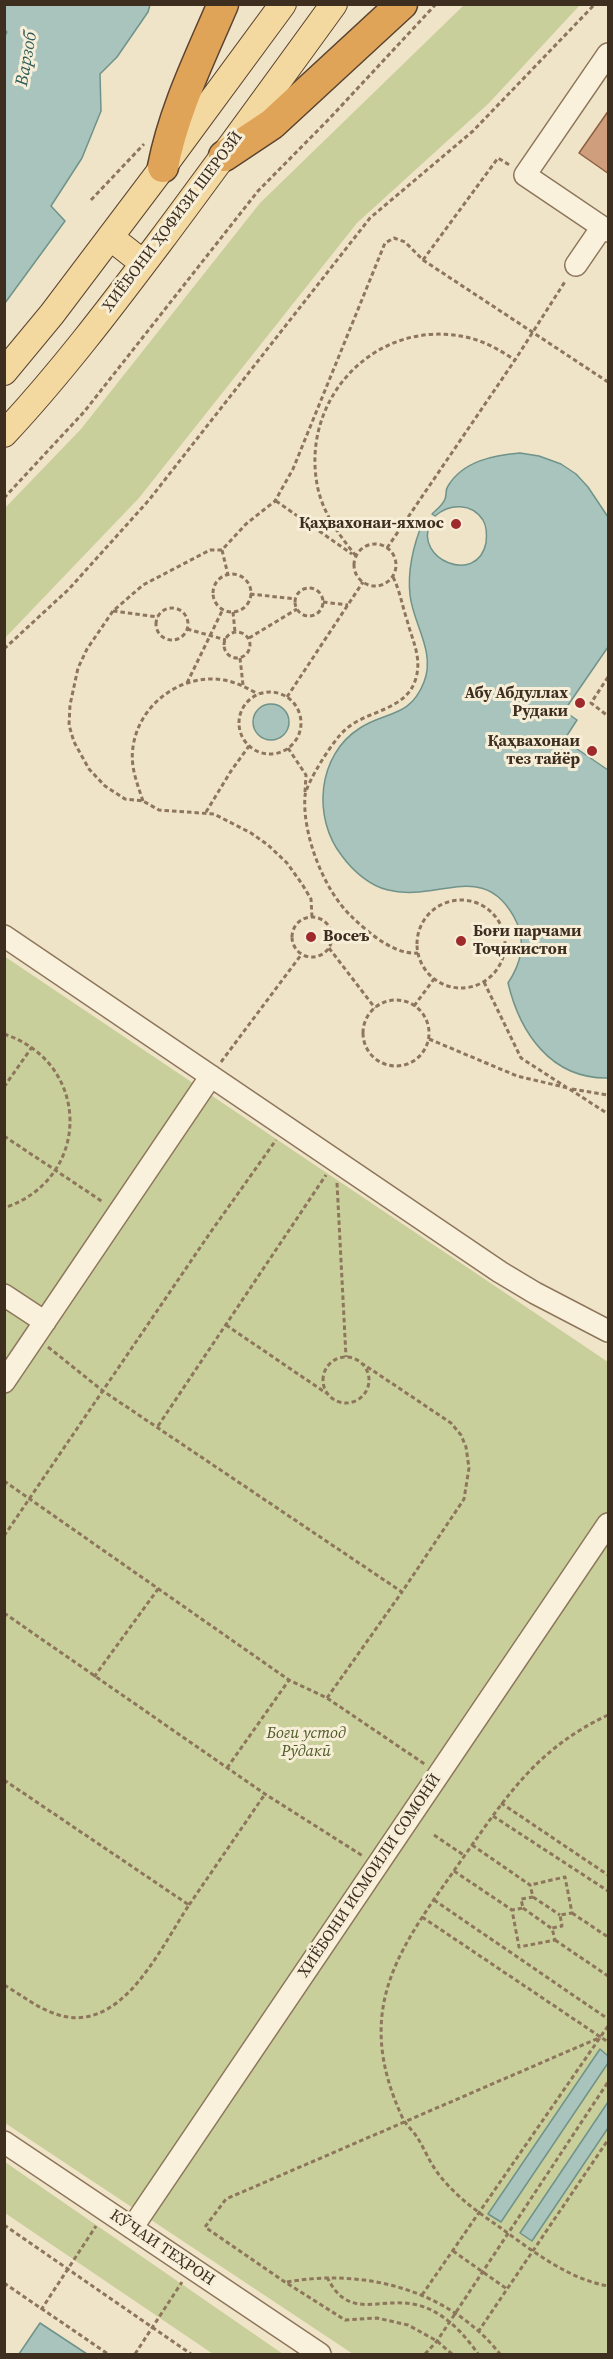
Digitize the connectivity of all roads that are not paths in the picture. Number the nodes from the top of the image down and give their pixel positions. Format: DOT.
graph roads {
  1 [pos="223,4"];
  2 [pos="283,4"];
  3 [pos="334,4"];
  4 [pos="402,4"];
  5 [pos="609,54"];
  6 [pos="224,156"];
  7 [pos="163,167"];
  8 [pos="605,229"];
  9 [pos="110,237"];
  10 [pos="143,263"];
  11 [pos="576,265"];
  12 [pos="4,372"];
  13 [pos="4,434"];
  14 [pos="4,936"];
  15 [pos="211,1076"];
  16 [pos="4,1295"];
  17 [pos="40,1330"];
  18 [pos="609,1331"];
  19 [pos="4,1382"];
  20 [pos="609,1524"];
  21 [pos="4,2142"];
  22 [pos="132,2228"];
  23 [pos="320,2355"];
  1 -- 7 [label="highway"];
  2 -- 7 [label="main road"];
  3 -- 6 [label="main road, ХИЁБОНИ ҲОФИЗИ ШЕРОЗӢ"];
  4 -- 6 [label="highway"];
  5 -- 8 [label="street"];
  6 -- 10 [label="main road, ХИЁБОНИ ҲОФИЗИ ШЕРОЗӢ"];
  7 -- 9 [label="main road"];
  8 -- 11 [label="street"];
  9 -- 10 [label="main road"];
  9 -- 12 [label="main road"];
  10 -- 13 [label="main road, ХИЁБОНИ ҲОФИЗИ ШЕРОЗӢ"];
  14 -- 15 [label="street"];
  15 -- 17 [label="street"];
  15 -- 18 [label="street"];
  16 -- 17 [label="street"];
  17 -- 19 [label="street"];
  20 -- 22 [label="street, ХИЁБОНИ ИСМОИЛИ СОМОНӢ"];
  21 -- 22 [label="street, КӮЧАИ ТЕҲРОН"];
  22 -- 23 [label="street, КӮЧАИ ТЕҲРОН"];
}
